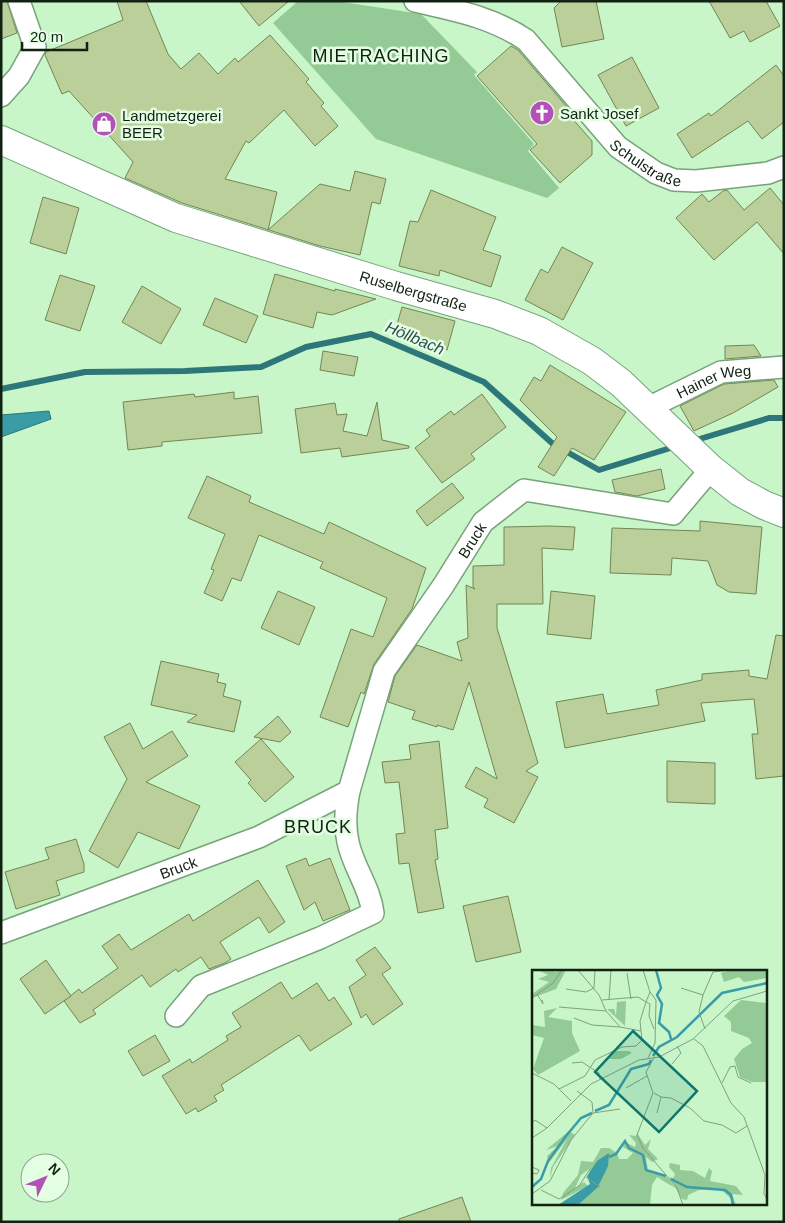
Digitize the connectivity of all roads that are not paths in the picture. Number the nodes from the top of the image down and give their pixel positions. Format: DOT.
graph roads {
  1 [pos="18,1"];
  2 [pos="415,1"];
  3 [pos="1,96"];
  4 [pos="1,140"];
  5 [pos="784,167"];
  6 [pos="784,367"];
  7 [pos="648,408"];
  8 [pos="704,462"];
  9 [pos="784,513"];
  10 [pos="349,791"];
  11 [pos="1,933"];
  12 [pos="176,1016"];
  1 -- 3 [label="street"];
  2 -- 5 [label="street, Schulstraße"];
  4 -- 7 [label="main road, Ruselbergstraße"];
  6 -- 7 [label="street, Hainer Weg"];
  7 -- 8 [label="main road, Ruselbergstraße"];
  8 -- 9 [label="main road, Ruselbergstraße"];
  8 -- 10 [label="street, Bruck"];
  10 -- 11 [label="street, Bruck"];
  10 -- 12 [label="street, Bruck"];
}
